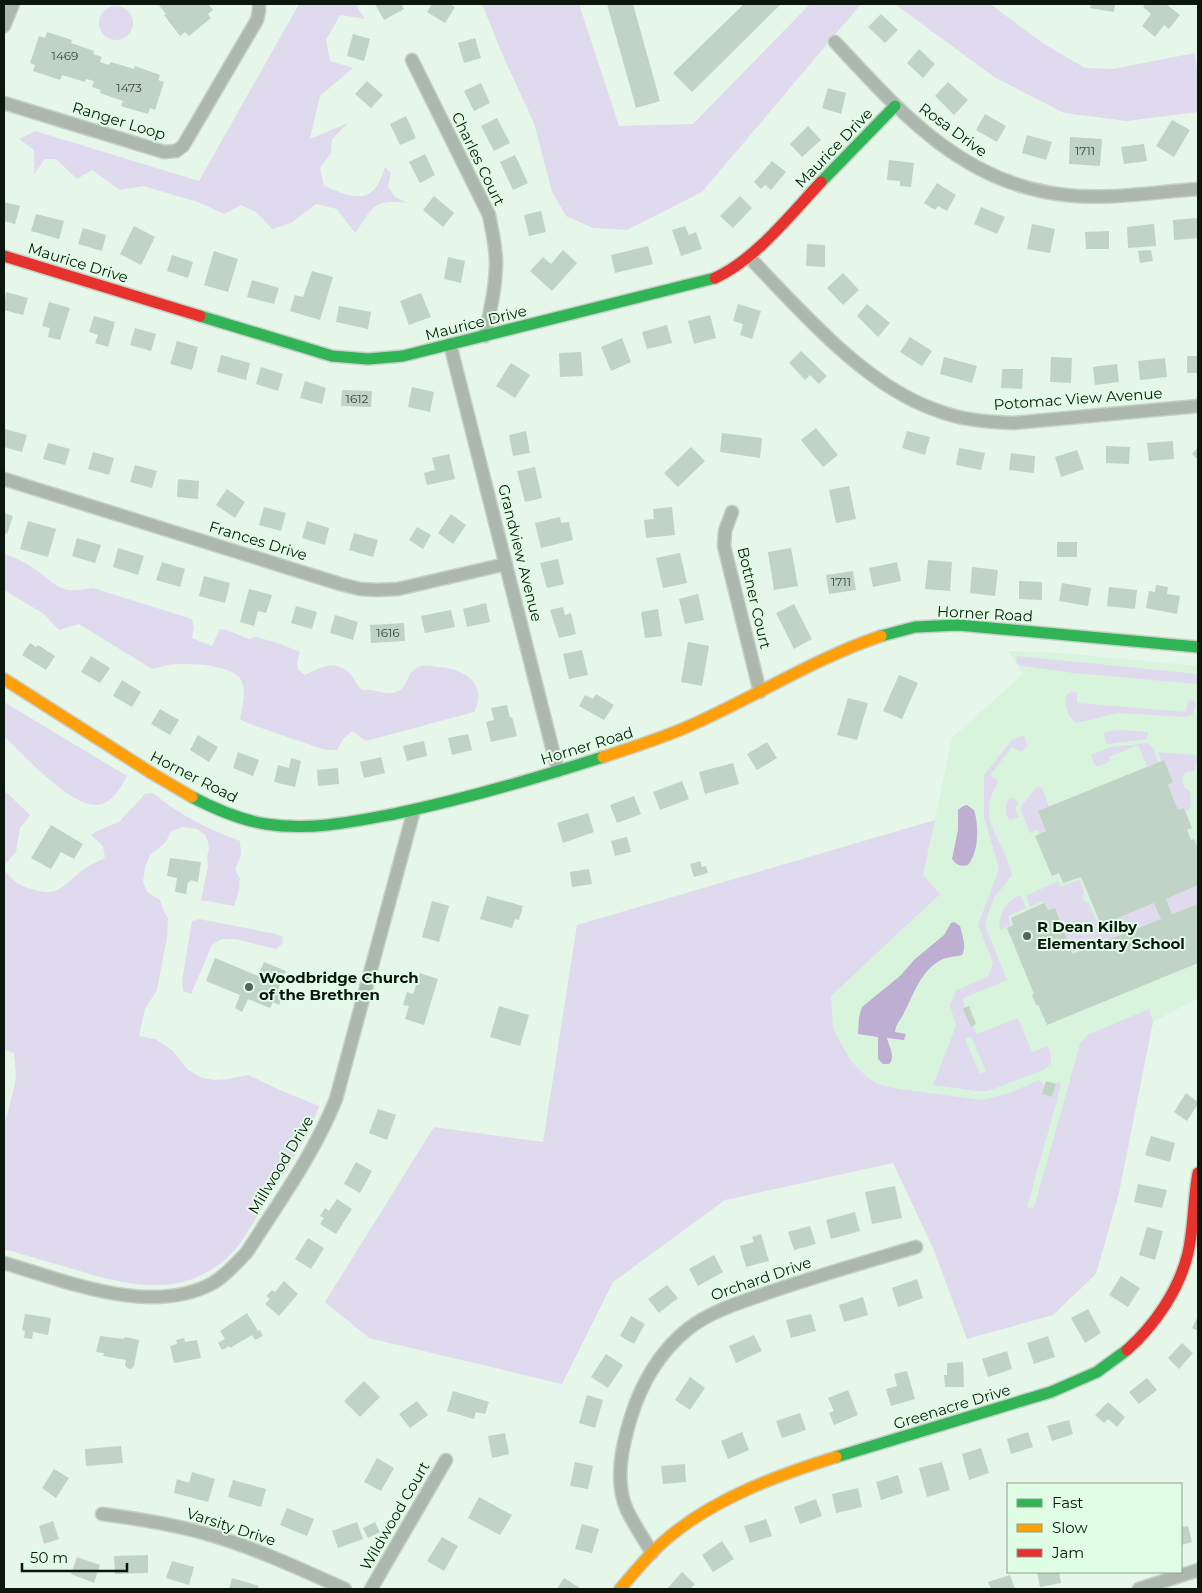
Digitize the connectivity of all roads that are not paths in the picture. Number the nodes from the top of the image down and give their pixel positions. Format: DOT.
graph roads {
  1 [pos="13,4"];
  2 [pos="259,4"];
  3 [pos="4,26"];
  4 [pos="835,42"];
  5 [pos="412,60"];
  6 [pos="4,103"];
  7 [pos="895,106"];
  8 [pos="1198,189"];
  9 [pos="4,256"];
  10 [pos="748,257"];
  11 [pos="485,336"];
  12 [pos="450,344"];
  13 [pos="1198,406"];
  14 [pos="4,479"];
  15 [pos="732,512"];
  16 [pos="506,564"];
  17 [pos="1198,647"];
  18 [pos="4,679"];
  19 [pos="760,692"];
  20 [pos="558,771"];
  21 [pos="414,810"];
  22 [pos="1198,1172"];
  23 [pos="916,1247"];
  24 [pos="4,1263"];
  25 [pos="446,1460"];
  26 [pos="102,1514"];
  27 [pos="652,1553"];
  28 [pos="1198,1570"];
  29 [pos="345,1589"];
  30 [pos="371,1589"];
  31 [pos="620,1589"];
  32 [pos="1139,1589"];
  1 -- 3 [label="street"];
  2 -- 6 [label="street, Ranger Loop"];
  4 -- 7 [label="street, Rosa Drive"];
  5 -- 11 [label="street, Charles Court"];
  7 -- 8 [label="street, Rosa Drive"];
  7 -- 10 [label="street, Maurice Drive"];
  9 -- 12 [label="street, Maurice Drive"];
  10 -- 11 [label="street, Maurice Drive"];
  10 -- 13 [label="street, Potomac View Avenue"];
  11 -- 12 [label="street, Maurice Drive"];
  12 -- 16 [label="street, Grandview Avenue"];
  14 -- 16 [label="street, Frances Drive"];
  15 -- 19 [label="street, Bottner Court"];
  16 -- 20 [label="street, Grandview Avenue"];
  17 -- 19 [label="street, Horner Road"];
  18 -- 21 [label="street, Horner Road"];
  19 -- 20 [label="street, Horner Road"];
  20 -- 21 [label="street, Horner Road"];
  21 -- 24 [label="street, Millwood Drive"];
  22 -- 27 [label="street, Greenacre Drive"];
  23 -- 27 [label="street, Orchard Drive"];
  25 -- 30 [label="street, Wildwood Court"];
  26 -- 29 [label="street, Varsity Drive"];
  27 -- 31 [label="street, Greenacre Drive"];
  28 -- 32 [label="street"];
}
